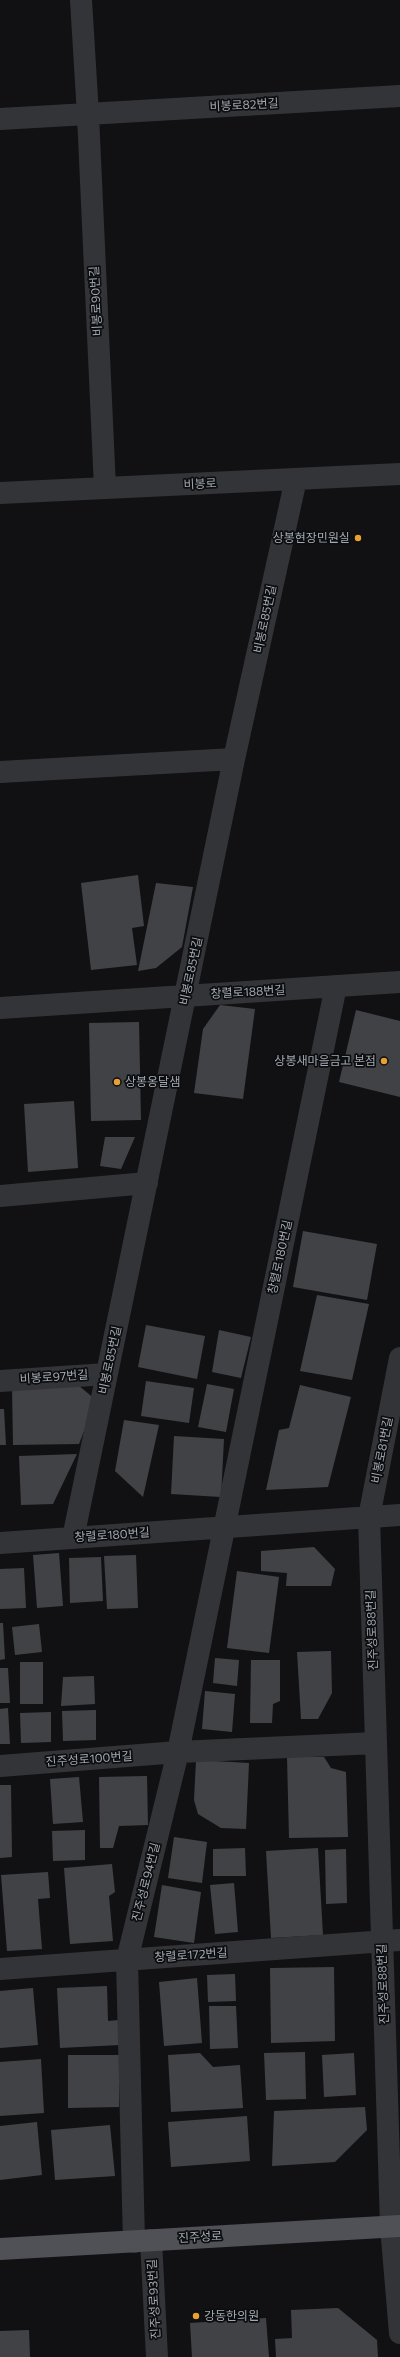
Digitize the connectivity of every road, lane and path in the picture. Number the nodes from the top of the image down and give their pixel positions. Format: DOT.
graph roads {
  1 [pos="81,0"];
  2 [pos="400,96"];
  3 [pos="88,115"];
  4 [pos="0,119"];
  5 [pos="400,474"];
  6 [pos="296,479"];
  7 [pos="105,488"];
  8 [pos="0,493"];
  9 [pos="234,759"];
  10 [pos="0,772"];
  11 [pos="400,982"];
  12 [pos="336,986"];
  13 [pos="186,995"];
  14 [pos="0,1008"];
  15 [pos="147,1183"];
  16 [pos="0,1196"];
  17 [pos="400,1358"];
  18 [pos="107,1374"];
  19 [pos="0,1380"];
  20 [pos="400,1515"];
  21 [pos="369,1517"];
  22 [pos="225,1528"];
  23 [pos="73,1538"];
  24 [pos="0,1543"];
  25 [pos="376,1743"];
  26 [pos="178,1752"];
  27 [pos="0,1766"];
  28 [pos="391,1941"];
  29 [pos="127,1960"];
  30 [pos="0,1969"];
  31 [pos="395,2226"];
  32 [pos="143,2241"];
  33 [pos="0,2249"];
  34 [pos="400,2333"];
  35 [pos="157,2357"];
  1 -- 3 [label="street, 비봉로90번길"];
  2 -- 3 [label="street, 비봉로82번길"];
  3 -- 4 [label="street"];
  3 -- 7 [label="street, 비봉로90번길"];
  5 -- 6 [label="street, 비봉로"];
  6 -- 7 [label="street, 비봉로"];
  6 -- 9 [label="street, 비봉로85번길"];
  7 -- 8 [label="street, 비봉로"];
  9 -- 10 [label="street"];
  9 -- 13 [label="street, 비봉로85번길"];
  11 -- 12 [label="street, 창렬로188번길"];
  12 -- 13 [label="street, 창렬로188번길"];
  12 -- 22 [label="street, 창렬로180번길"];
  13 -- 14 [label="street, 창렬로188번길"];
  13 -- 15 [label="street, 비봉로85번길"];
  15 -- 16 [label="street"];
  15 -- 18 [label="street, 비봉로85번길"];
  17 -- 21 [label="street, 비봉로81번길"];
  18 -- 19 [label="street, 비봉로97번길"];
  18 -- 23 [label="street, 비봉로85번길"];
  20 -- 21 [label="street, 창렬로180번길"];
  21 -- 22 [label="street, 창렬로180번길"];
  21 -- 25 [label="street, 진주성로88번길"];
  22 -- 23 [label="street, 창렬로180번길"];
  22 -- 26 [label="street, 진주성로94번길"];
  23 -- 24 [label="street, 창렬로180번길"];
  25 -- 26 [label="street"];
  25 -- 28 [label="street, 진주성로88번길"];
  26 -- 27 [label="street, 진주성로100번길"];
  26 -- 29 [label="street, 진주성로94번길"];
  28 -- 29 [label="street, 창렬로172번길"];
  28 -- 31 [label="street, 진주성로88번길"];
  29 -- 30 [label="street, 창렬로172번길"];
  29 -- 32 [label="street, 진주성로94번길"];
  31 -- 32 [label="main road, 진주성로"];
  31 -- 34 [label="street, 진주성로88번길"];
  32 -- 33 [label="main road, 진주성로"];
  32 -- 35 [label="street, 진주성로93번길"];
}
